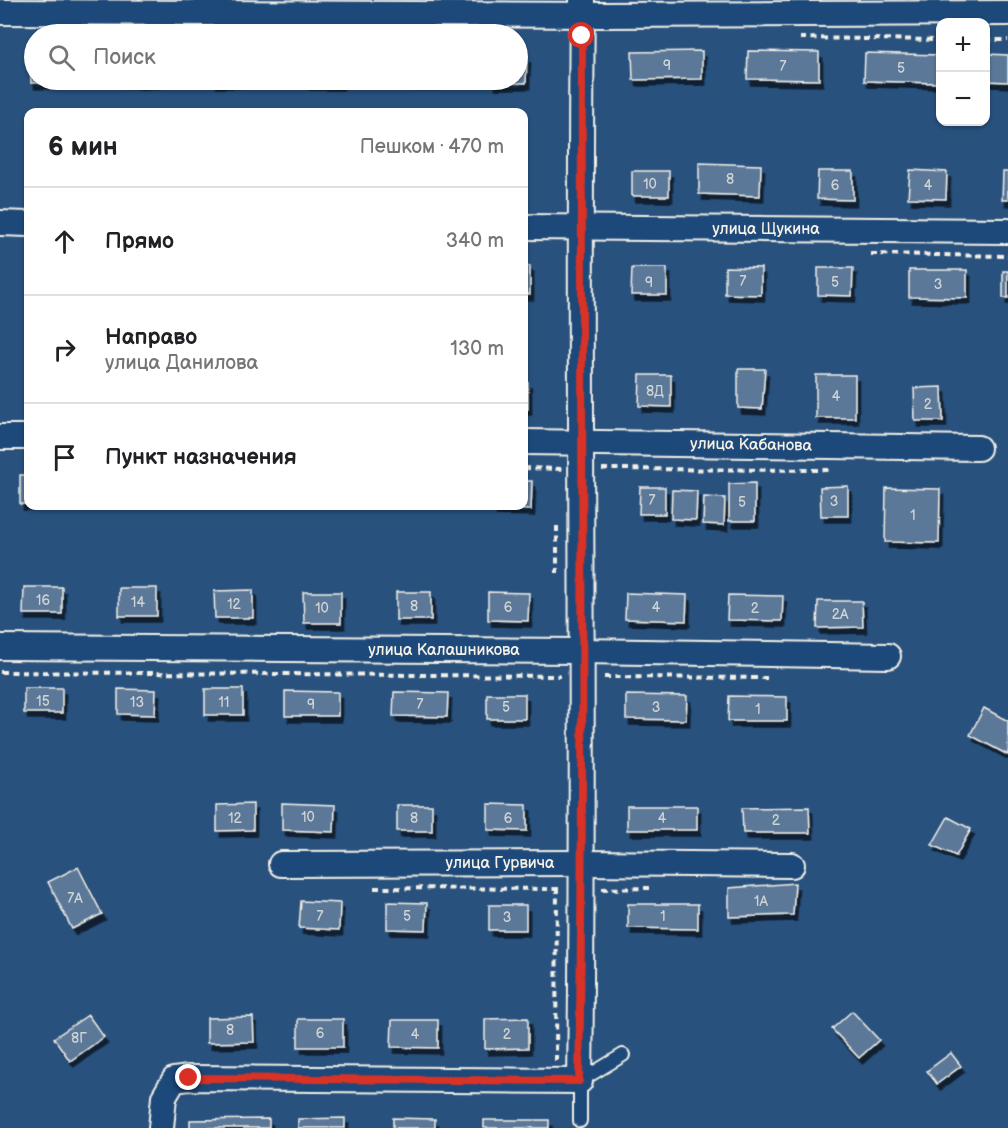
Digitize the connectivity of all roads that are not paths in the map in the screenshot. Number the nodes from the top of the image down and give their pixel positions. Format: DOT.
graph roads {
  1 [pos="582,7"];
  2 [pos="0,12"];
  3 [pos="1008,13"];
  4 [pos="0,223"];
  5 [pos="24,224"];
  6 [pos="528,227"];
  7 [pos="581,227"];
  8 [pos="1008,231"];
  9 [pos="0,437"];
  10 [pos="24,438"];
  11 [pos="528,442"];
  12 [pos="570,443"];
  13 [pos="978,448"];
  14 [pos="0,647"];
  15 [pos="570,651"];
  16 [pos="888,656"];
  17 [pos="583,863"];
  18 [pos="280,864"];
  19 [pos="792,865"];
  20 [pos="622,1055"];
  21 [pos="568,1081"];
  22 [pos="580,1121"];
  23 [pos="161,1128"];
  1 -- 2 [label="street"];
  1 -- 3 [label="street"];
  1 -- 7 [label="street"];
  4 -- 5 [label="street"];
  6 -- 7 [label="street, улица Щукина"];
  7 -- 8 [label="street, улица Щукина"];
  7 -- 12 [label="street"];
  9 -- 10 [label="street"];
  11 -- 12 [label="street, улица Кабанова"];
  12 -- 13 [label="street, улица Кабанова"];
  12 -- 15 [label="street"];
  14 -- 15 [label="street, улица Калашникова"];
  15 -- 16 [label="street, улица Калашникова"];
  15 -- 17 [label="street"];
  17 -- 18 [label="street, улица Гурвича"];
  17 -- 19 [label="street, улица Гурвича"];
  17 -- 21 [label="street"];
  20 -- 21 [label="lane"];
  21 -- 22 [label="lane"];
  21 -- 23 [label="street"];
}
